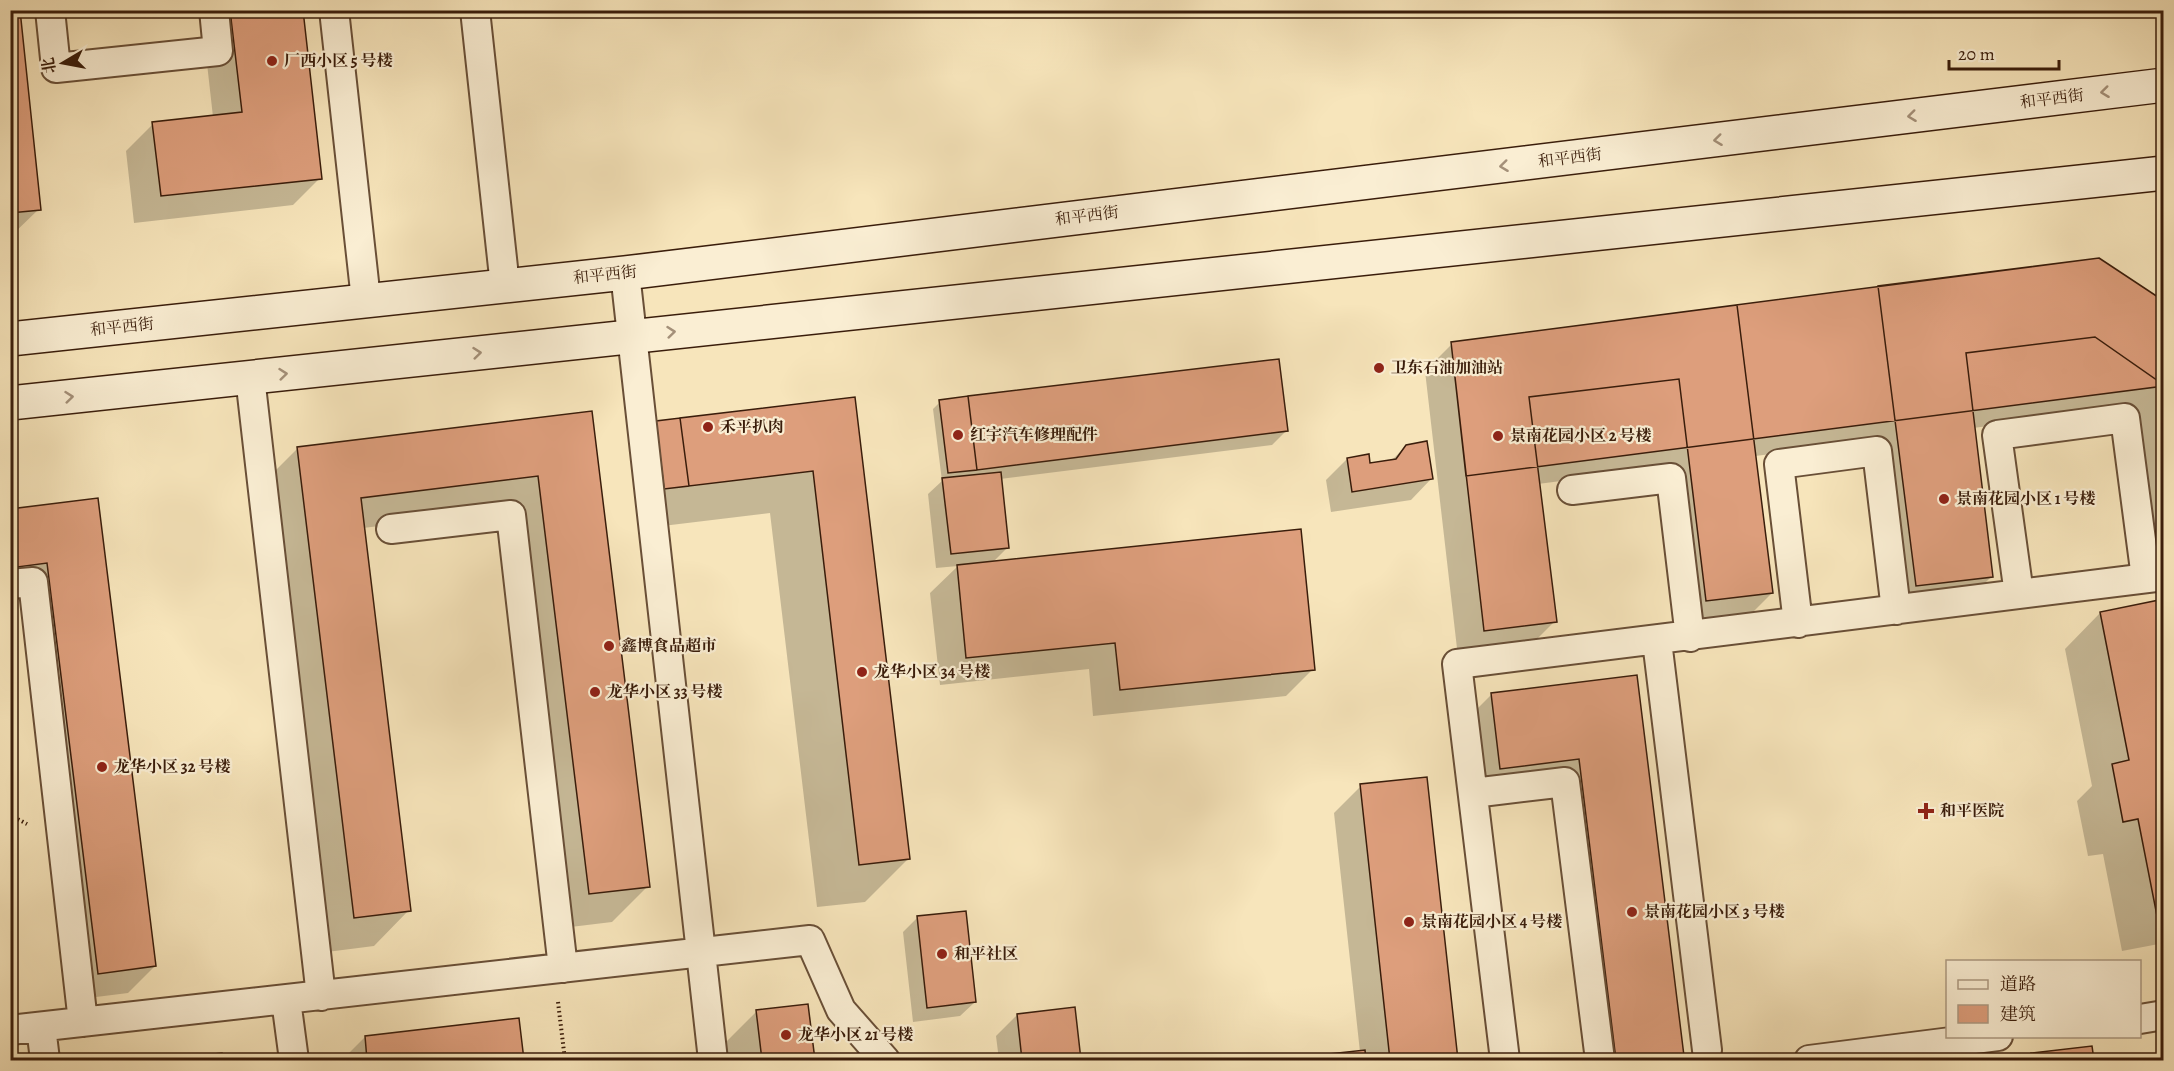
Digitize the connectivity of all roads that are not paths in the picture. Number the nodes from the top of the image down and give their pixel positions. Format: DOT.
graph roads {
  1 [pos="50,10"];
  2 [pos="213,10"];
  3 [pos="334,10"];
  4 [pos="475,10"];
  5 [pos="2163,85"];
  6 [pos="2163,173"];
  7 [pos="625,273"];
  8 [pos="505,285"];
  9 [pos="366,300"];
  10 [pos="633,337"];
  11 [pos="10,339"];
  12 [pos="250,377"];
  13 [pos="10,403"];
  14 [pos="1572,490"];
  15 [pos="391,529"];
  16 [pos="2155,577"];
  17 [pos="10,584"];
  18 [pos="2019,594"];
  19 [pos="1896,610"];
  20 [pos="1798,623"];
  21 [pos="1690,637"];
  22 [pos="1657,641"];
  23 [pos="1473,793"];
  24 [pos="701,952"];
  25 [pos="559,968"];
  26 [pos="321,996"];
  27 [pos="286,1000"];
  28 [pos="2163,1016"];
  29 [pos="2141,1018"];
  30 [pos="83,1022"];
  31 [pos="42,1027"];
  32 [pos="10,1030"];
  33 [pos="1982,1038"];
  34 [pos="1707,1050"];
  35 [pos="45,1060"];
  36 [pos="294,1060"];
  37 [pos="713,1060"];
  38 [pos="885,1060"];
  39 [pos="1505,1060"];
  40 [pos="1600,1060"];
  41 [pos="1809,1060"];
  1 -- 2 [label="street"];
  3 -- 9 [label="street"];
  4 -- 8 [label="street"];
  5 -- 7 [label="main road, 和平西街, one-way"];
  10 -- 6 [label="main road, one-way"];
  7 -- 8 [label="main road, 和平西街"];
  7 -- 10 [label="street"];
  8 -- 9 [label="main road, 和平西街"];
  9 -- 11 [label="main road, 和平西街"];
  12 -- 10 [label="main road, one-way"];
  10 -- 24 [label="street"];
  13 -- 12 [label="main road, one-way"];
  12 -- 26 [label="street"];
  14 -- 21 [label="street"];
  15 -- 25 [label="street"];
  16 -- 18 [label="street"];
  16 -- 18 [label="street"];
  17 -- 30 [label="street"];
  18 -- 19 [label="street"];
  19 -- 20 [label="street"];
  19 -- 20 [label="street"];
  20 -- 21 [label="street"];
  21 -- 22 [label="street"];
  22 -- 23 [label="street"];
  22 -- 34 [label="street"];
  23 -- 39 [label="street"];
  23 -- 40 [label="street"];
  24 -- 25 [label="street"];
  24 -- 37 [label="street"];
  24 -- 38 [label="street"];
  25 -- 26 [label="street"];
  26 -- 27 [label="street"];
  27 -- 30 [label="street"];
  27 -- 36 [label="street"];
  28 -- 29 [label="street"];
  30 -- 31 [label="street"];
  31 -- 32 [label="street"];
  31 -- 35 [label="street"];
  33 -- 41 [label="street"];
}
